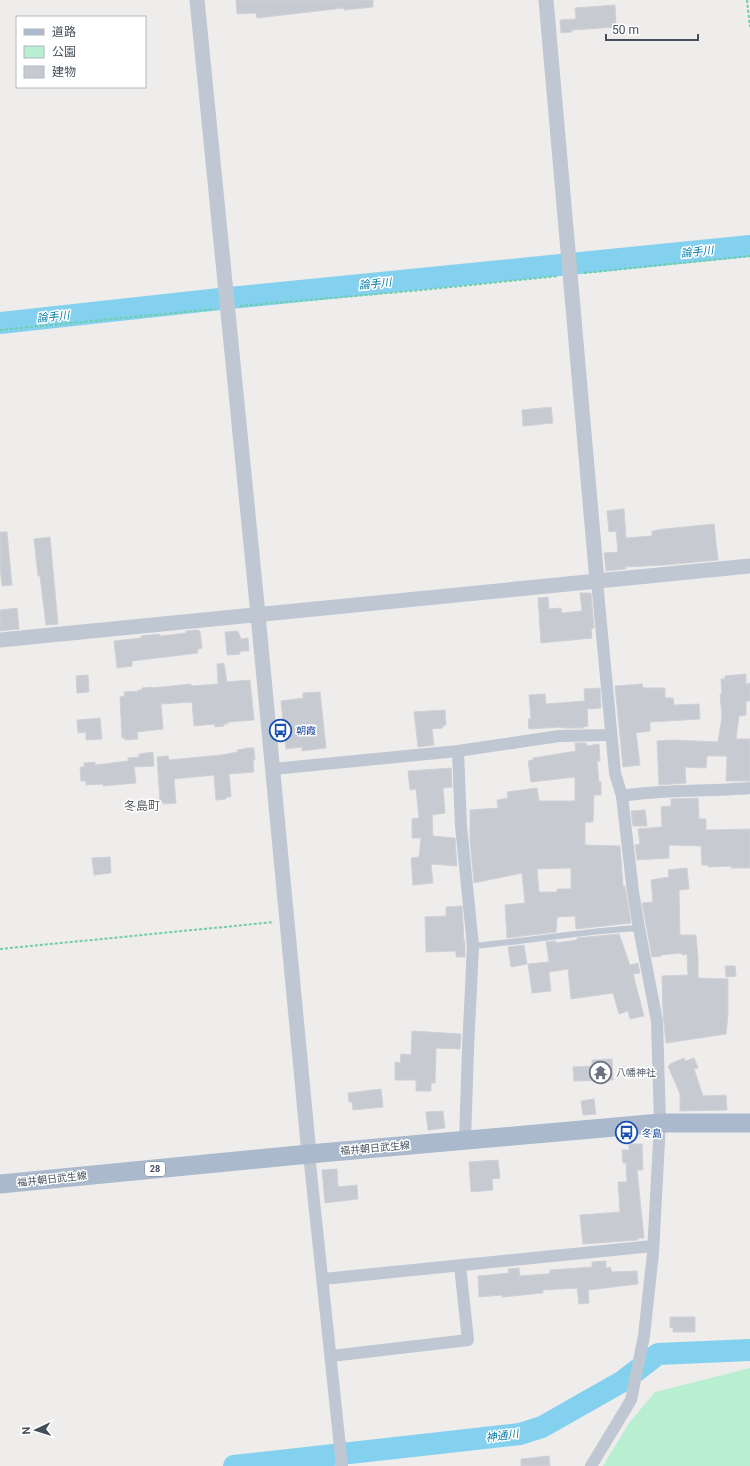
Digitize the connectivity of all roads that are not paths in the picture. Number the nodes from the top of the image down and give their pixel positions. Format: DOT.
graph roads {
  1 [pos="197,0"];
  2 [pos="546,0"];
  3 [pos="750,566"];
  4 [pos="597,581"];
  5 [pos="258,615"];
  6 [pos="0,640"];
  7 [pos="611,735"];
  8 [pos="458,751"];
  9 [pos="273,768"];
  10 [pos="750,788"];
  11 [pos="622,796"];
  12 [pos="639,928"];
  13 [pos="473,946"];
  14 [pos="660,1123"];
  15 [pos="750,1123"];
  16 [pos="465,1141"];
  17 [pos="309,1154"];
  18 [pos="0,1184"];
  19 [pos="653,1246"];
  20 [pos="460,1266"];
  21 [pos="322,1279"];
  22 [pos="331,1356"];
  23 [pos="342,1466"];
  24 [pos="590,1466"];
  1 -- 5 [label="street"];
  2 -- 4 [label="street"];
  3 -- 4 [label="street"];
  4 -- 5 [label="street"];
  4 -- 7 [label="street"];
  5 -- 6 [label="street"];
  5 -- 9 [label="street"];
  7 -- 8 [label="street"];
  7 -- 11 [label="street"];
  8 -- 9 [label="street"];
  8 -- 13 [label="street"];
  9 -- 17 [label="street"];
  10 -- 11 [label="street"];
  11 -- 12 [label="street"];
  12 -- 13 [label="lane"];
  12 -- 14 [label="street"];
  13 -- 16 [label="street"];
  14 -- 15 [label="main road, 福井朝日武生線 / 28"];
  14 -- 16 [label="main road, 福井朝日武生線 / 28"];
  14 -- 19 [label="street"];
  16 -- 17 [label="main road, 福井朝日武生線 / 28"];
  17 -- 18 [label="main road, 福井朝日武生線 / 28"];
  17 -- 21 [label="street"];
  19 -- 20 [label="street"];
  19 -- 24 [label="street"];
  20 -- 21 [label="street"];
  20 -- 22 [label="street"];
  21 -- 22 [label="street"];
  22 -- 23 [label="street"];
}
